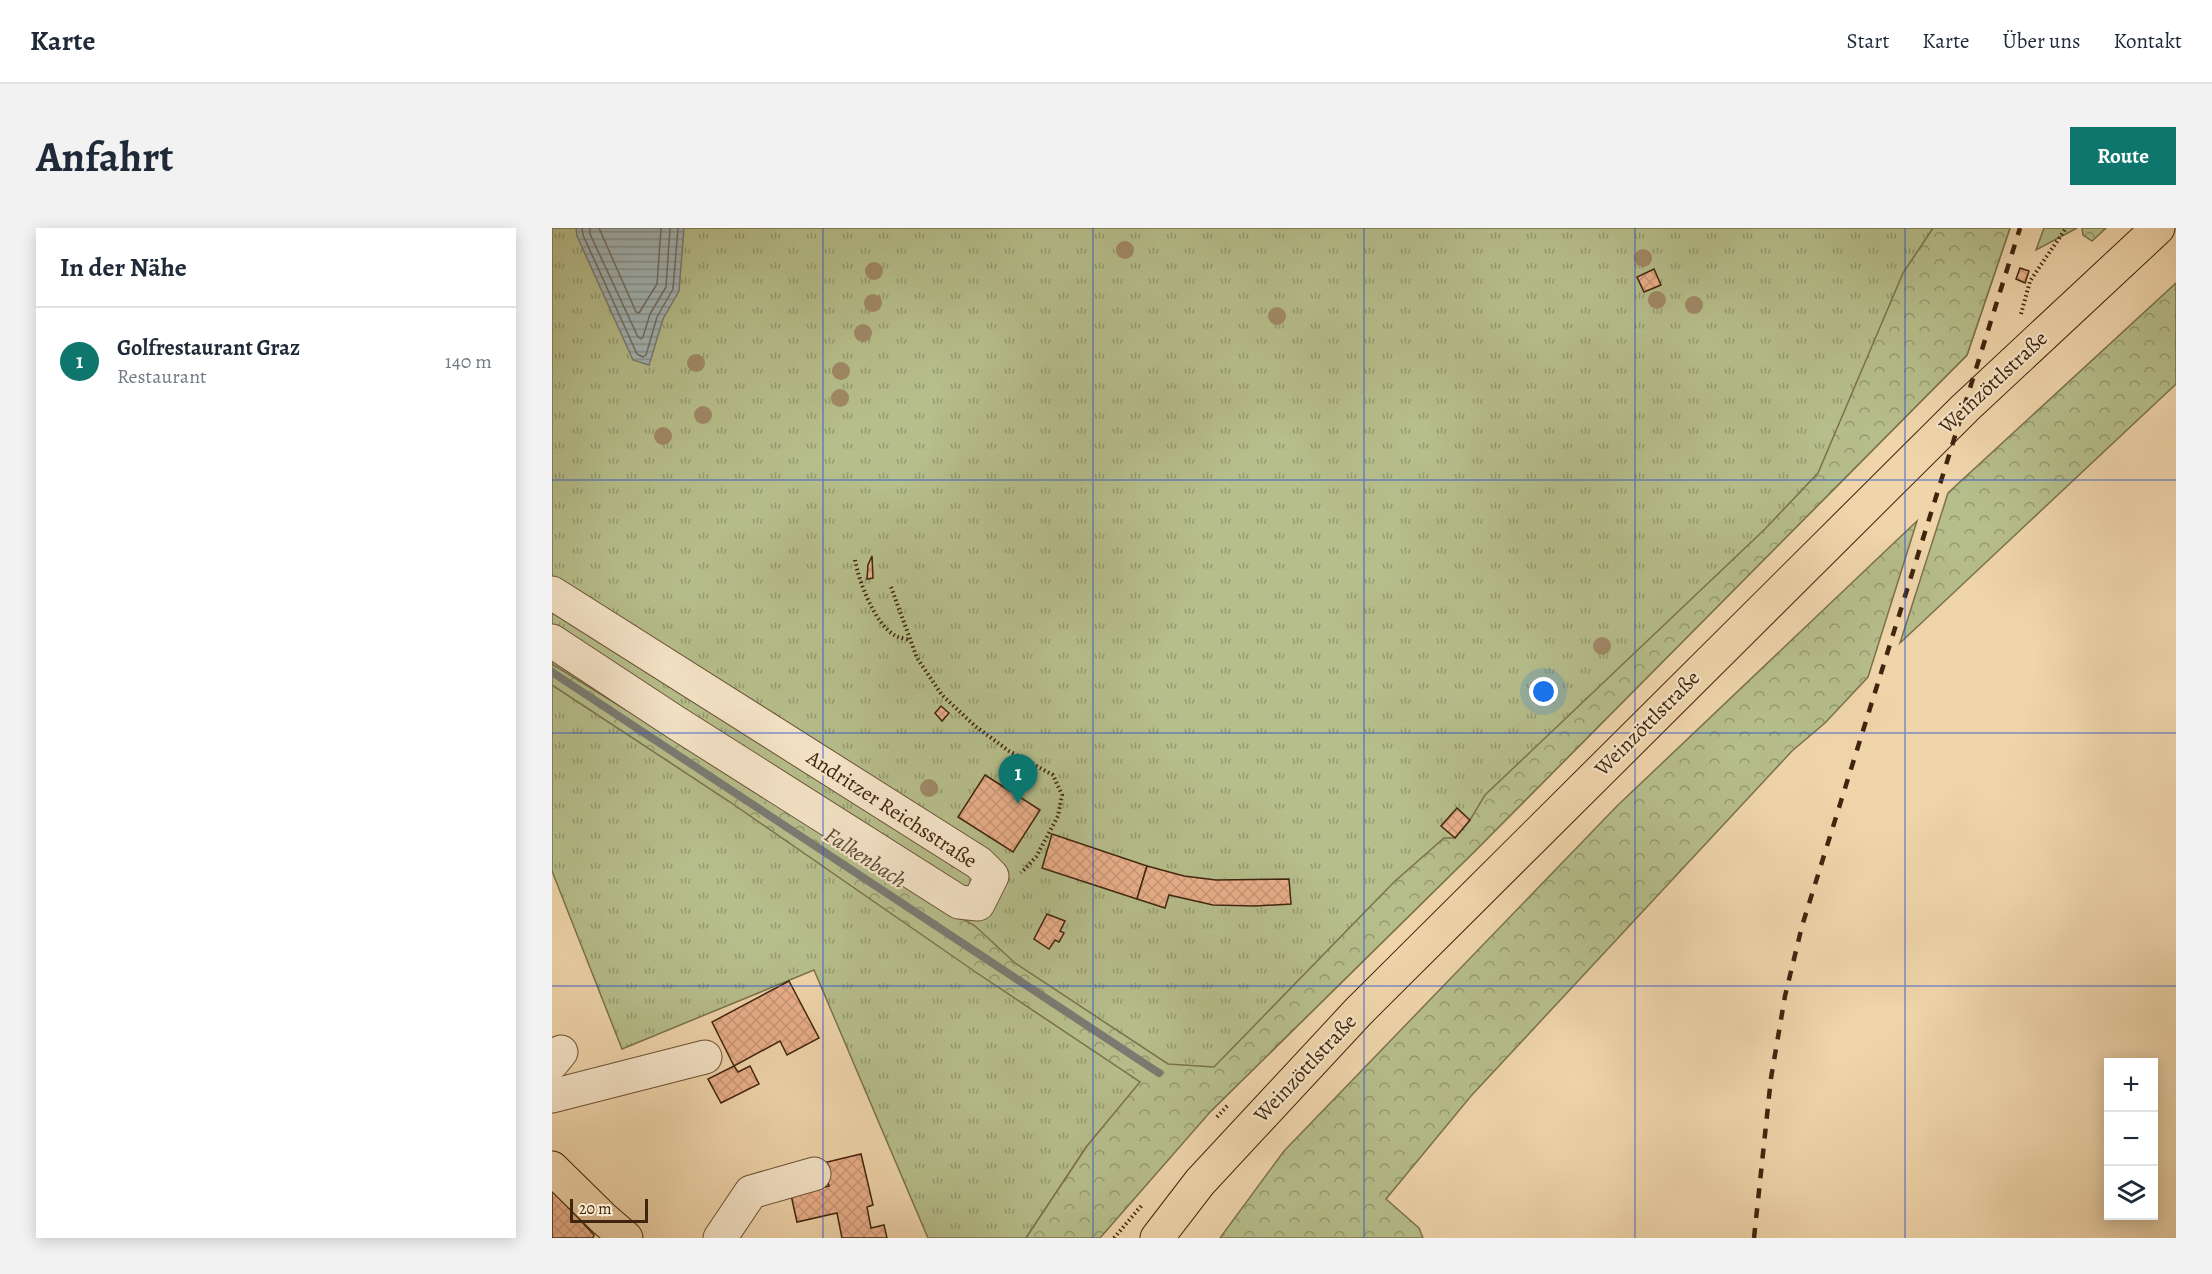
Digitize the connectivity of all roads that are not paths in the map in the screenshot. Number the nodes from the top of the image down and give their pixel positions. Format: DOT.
graph roads {
  1 [pos="2158,228"];
  2 [pos="552,593"];
  3 [pos="552,641"];
  4 [pos="705,1057"];
  5 [pos="552,1096"];
  6 [pos="552,1168"];
  7 [pos="814,1174"];
  8 [pos="626,1238"];
  9 [pos="720,1238"];
  10 [pos="1157,1238"];
  1 -- 10 [label="main road, Weinzöttlstraße"];
  2 -- 3 [label="lane, Andritzer Reichsstraße"];
  4 -- 5 [label="lane"];
  6 -- 8 [label="main road"];
  7 -- 9 [label="lane"];
}
